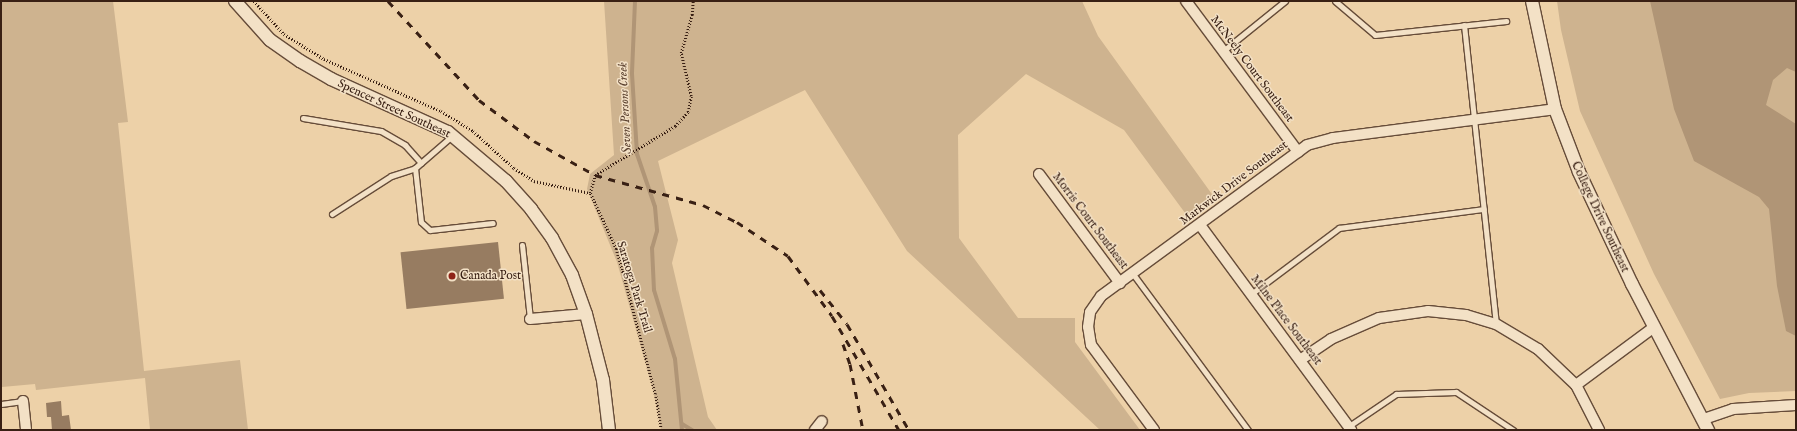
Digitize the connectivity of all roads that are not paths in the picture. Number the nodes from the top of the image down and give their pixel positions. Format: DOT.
graph roads {
  1 [pos="235,1"];
  2 [pos="1186,1"];
  3 [pos="1285,1"];
  4 [pos="1335,1"];
  5 [pos="1532,1"];
  6 [pos="1506,21"];
  7 [pos="1464,26"];
  8 [pos="1223,51"];
  9 [pos="1555,109"];
  10 [pos="302,118"];
  11 [pos="1473,120"];
  12 [pos="453,136"];
  13 [pos="1298,152"];
  14 [pos="421,163"];
  15 [pos="415,168"];
  16 [pos="1039,174"];
  17 [pos="1484,209"];
  18 [pos="332,214"];
  19 [pos="493,223"];
  20 [pos="1200,225"];
  21 [pos="522,245"];
  22 [pos="1133,274"];
  23 [pos="1120,283"];
  24 [pos="1251,294"];
  25 [pos="586,314"];
  26 [pos="530,319"];
  27 [pos="1496,324"];
  28 [pos="1654,327"];
  29 [pos="1300,360"];
  30 [pos="1576,385"];
  31 [pos="23,401"];
  32 [pos="1,404"];
  33 [pos="1796,405"];
  34 [pos="822,422"];
  35 [pos="1705,426"];
  36 [pos="1350,428"];
  37 [pos="26,430"];
  38 [pos="609,430"];
  39 [pos="815,430"];
  40 [pos="1154,430"];
  41 [pos="1248,430"];
  42 [pos="1514,430"];
  43 [pos="1599,430"];
  1 -- 12 [label="street, Spencer Street Southeast"];
  2 -- 8 [label="street, McNeely Court Southeast"];
  3 -- 8 [label="lane"];
  4 -- 7 [label="lane"];
  5 -- 9 [label="street, College Drive Southeast"];
  6 -- 7 [label="lane"];
  7 -- 11 [label="lane"];
  8 -- 13 [label="street, McNeely Court Southeast"];
  9 -- 11 [label="street, Markwick Drive Southeast"];
  9 -- 28 [label="street, College Drive Southeast"];
  10 -- 14 [label="lane"];
  11 -- 13 [label="street, Markwick Drive Southeast"];
  11 -- 17 [label="lane"];
  12 -- 14 [label="lane"];
  12 -- 25 [label="street, Spencer Street Southeast"];
  13 -- 20 [label="street, Markwick Drive Southeast"];
  14 -- 15 [label="lane"];
  15 -- 18 [label="lane"];
  15 -- 19 [label="lane"];
  16 -- 23 [label="street, Morris Court Southeast"];
  17 -- 24 [label="lane"];
  17 -- 27 [label="lane"];
  20 -- 22 [label="street, Markwick Drive Southeast"];
  20 -- 24 [label="street, Milne Place Southeast"];
  21 -- 26 [label="lane"];
  22 -- 23 [label="street, Markwick Drive Southeast"];
  22 -- 41 [label="lane"];
  23 -- 40 [label="street, Markwick Drive Southeast"];
  24 -- 29 [label="street, Milne Place Southeast"];
  25 -- 26 [label="street"];
  25 -- 38 [label="street, Spencer Street Southeast"];
  27 -- 29 [label="street"];
  27 -- 30 [label="street"];
  28 -- 30 [label="street"];
  28 -- 35 [label="street, College Drive Southeast"];
  29 -- 36 [label="street, Milne Place Southeast"];
  30 -- 43 [label="street"];
  31 -- 32 [label="lane"];
  31 -- 37 [label="street"];
  33 -- 35 [label="street"];
  34 -- 39 [label="street"];
  36 -- 42 [label="lane"];
}
